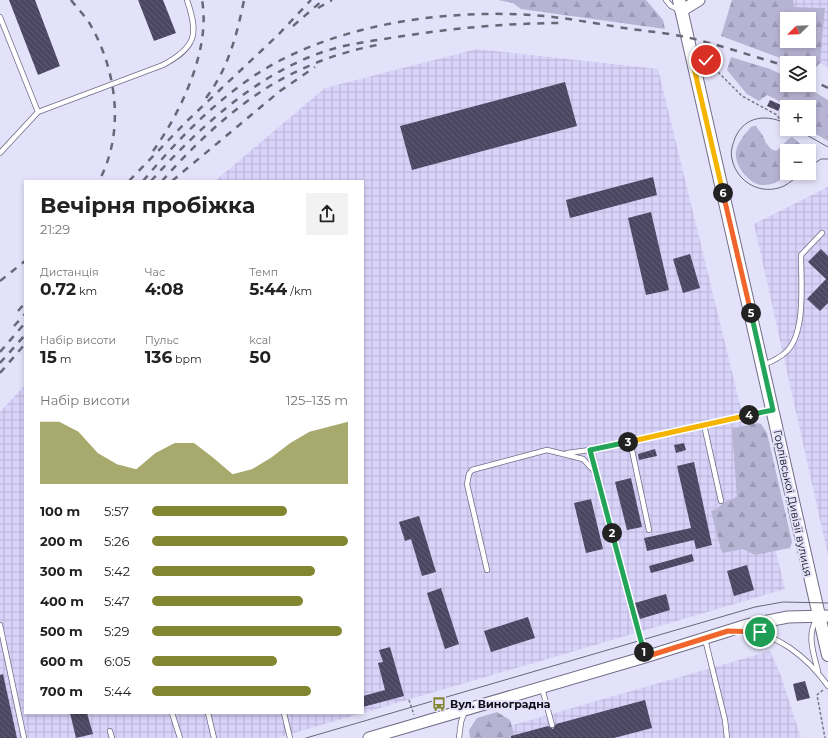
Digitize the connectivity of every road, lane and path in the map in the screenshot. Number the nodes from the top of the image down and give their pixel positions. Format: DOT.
graph roads {
  1 [pos="187,0"];
  2 [pos="666,0"];
  3 [pos="698,0"];
  4 [pos="680,6"];
  5 [pos="0,17"];
  6 [pos="692,60"];
  7 [pos="38,112"];
  8 [pos="780,120"];
  9 [pos="0,153"];
  10 [pos="822,233"];
  11 [pos="763,365"];
  12 [pos="773,410"];
  13 [pos="704,425"];
  14 [pos="630,441"];
  15 [pos="590,450"];
  16 [pos="562,453"];
  17 [pos="596,472"];
  18 [pos="721,501"];
  19 [pos="649,530"];
  20 [pos="487,570"];
  21 [pos="824,616"];
  22 [pos="0,625"];
  23 [pos="728,631"];
  24 [pos="705,639"];
  25 [pos="828,655"];
  26 [pos="645,657"];
  27 [pos="819,673"];
  28 [pos="828,686"];
  29 [pos="542,687"];
  30 [pos="409,700"];
  31 [pos="466,710"];
  32 [pos="172,714"];
  33 [pos="208,714"];
  34 [pos="284,714"];
  35 [pos="417,724"];
  36 [pos="552,725"];
  37 [pos="110,731"];
  38 [pos="24,738"];
  39 [pos="112,738"];
  40 [pos="180,738"];
  41 [pos="214,738"];
  42 [pos="290,738"];
  43 [pos="369,738"];
  44 [pos="459,738"];
  45 [pos="727,738"];
  46 [pos="825,738"];
  1 -- 7 [label="lane"];
  2 -- 4 [label="lane"];
  3 -- 4 [label="street"];
  4 -- 6 [label="main road, Горлівської Дивізії вулиця"];
  5 -- 7 [label="lane"];
  6 -- 8 [label="path"];
  6 -- 11 [label="main road, Горлівської Дивізії вулиця"];
  7 -- 9 [label="lane"];
  10 -- 11 [label="lane"];
  11 -- 12 [label="main road, Горлівської Дивізії вулиця"];
  12 -- 13 [label="lane"];
  12 -- 21 [label="main road, Горлівської Дивізії вулиця"];
  13 -- 14 [label="lane"];
  13 -- 18 [label="lane"];
  14 -- 15 [label="lane"];
  14 -- 19 [label="lane"];
  15 -- 16 [label="lane"];
  15 -- 17 [label="lane"];
  16 -- 17 [label="lane"];
  16 -- 20 [label="lane"];
  17 -- 26 [label="lane"];
  21 -- 23 [label="street"];
  21 -- 25 [label="main road, Горлівської Дивізії вулиця"];
  21 -- 27 [label="lane"];
  22 -- 38 [label="lane"];
  23 -- 24 [label="street"];
  23 -- 27 [label="lane"];
  24 -- 26 [label="street"];
  24 -- 45 [label="lane"];
  26 -- 29 [label="street"];
  27 -- 28 [label="lane"];
  28 -- 46 [label="path"];
  29 -- 31 [label="street"];
  29 -- 36 [label="lane"];
  30 -- 35 [label="path"];
  31 -- 35 [label="street"];
  31 -- 44 [label="lane"];
  32 -- 40 [label="lane"];
  33 -- 41 [label="lane"];
  34 -- 42 [label="lane"];
  35 -- 43 [label="street"];
  37 -- 39 [label="lane"];
}
